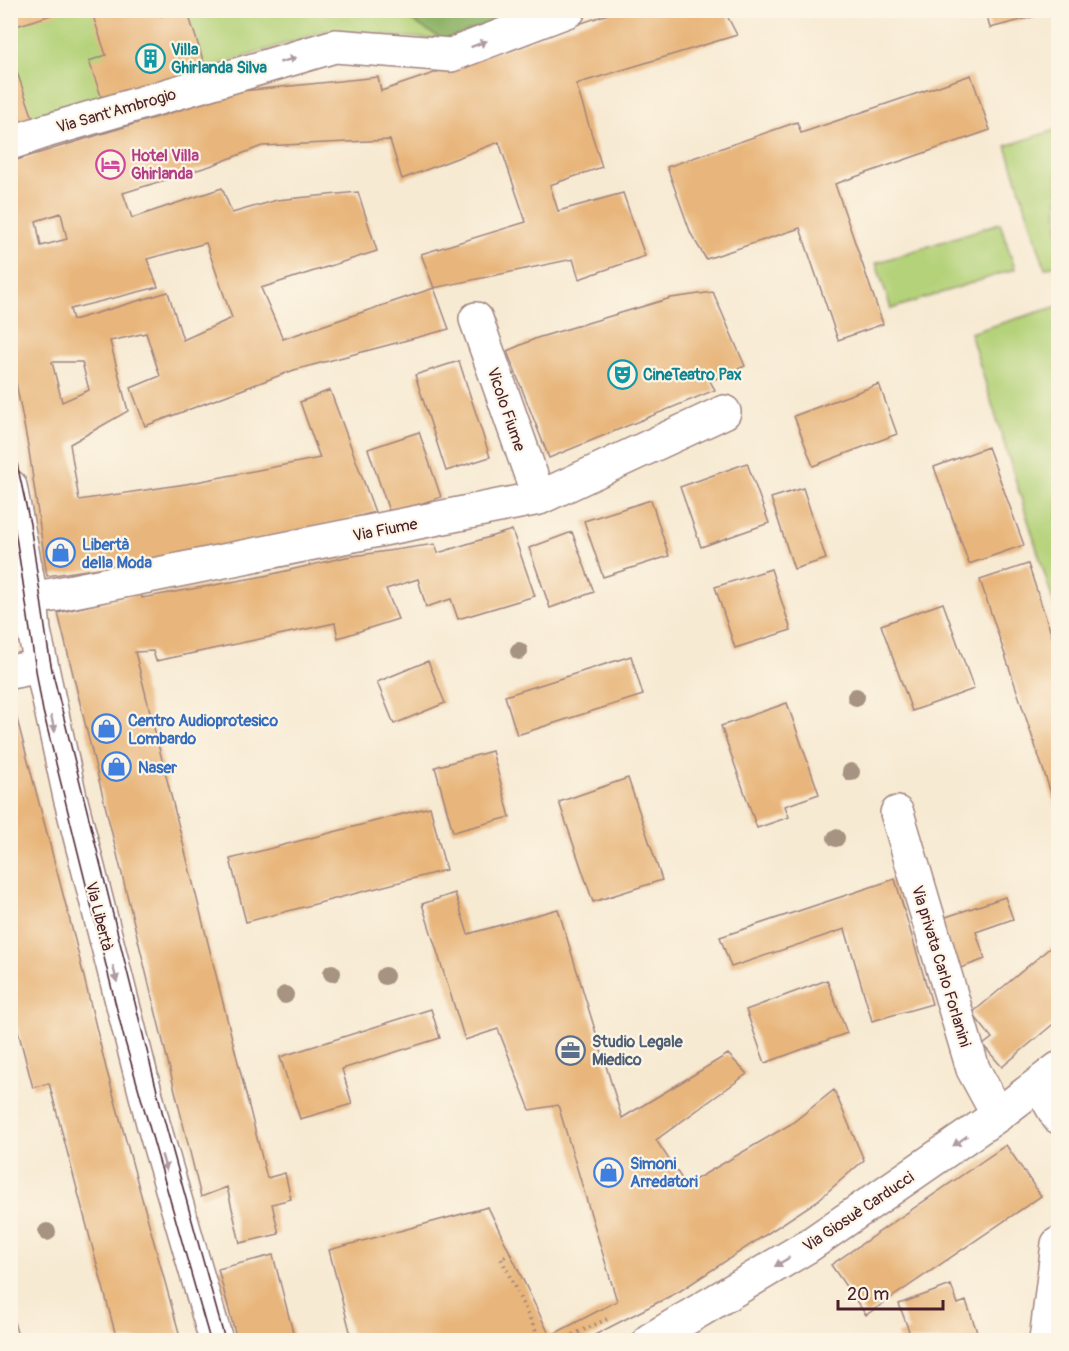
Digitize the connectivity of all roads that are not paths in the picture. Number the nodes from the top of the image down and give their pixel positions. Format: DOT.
graph roads {
  1 [pos="569,10"];
  2 [pos="10,143"];
  3 [pos="476,319"];
  4 [pos="724,412"];
  5 [pos="10,486"];
  6 [pos="538,498"];
  7 [pos="32,598"];
  8 [pos="26,669"];
  9 [pos="897,813"];
  10 [pos="1049,1077"];
  11 [pos="998,1115"];
  12 [pos="1059,1117"];
  13 [pos="1059,1244"];
  14 [pos="216,1341"];
  15 [pos="650,1341"];
  16 [pos="1046,1341"];
  2 -- 1 [label="street, Via Sant'Ambrogio, one-way"];
  3 -- 6 [label="street, Vicolo Fiume"];
  4 -- 6 [label="street, Via Fiume"];
  5 -- 7 [label="street, Via Libertà"];
  6 -- 7 [label="street, Via Fiume"];
  7 -- 8 [label="street, Via Libertà"];
  8 -- 14 [label="street, Via Libertà, one-way"];
  9 -- 11 [label="street, Via privata Carlo Forlanini"];
  10 -- 11 [label="street, Via Giosuè Carducci"];
  10 -- 12 [label="street"];
  11 -- 15 [label="street, Via Giosuè Carducci, one-way"];
  13 -- 16 [label="street"];
}
